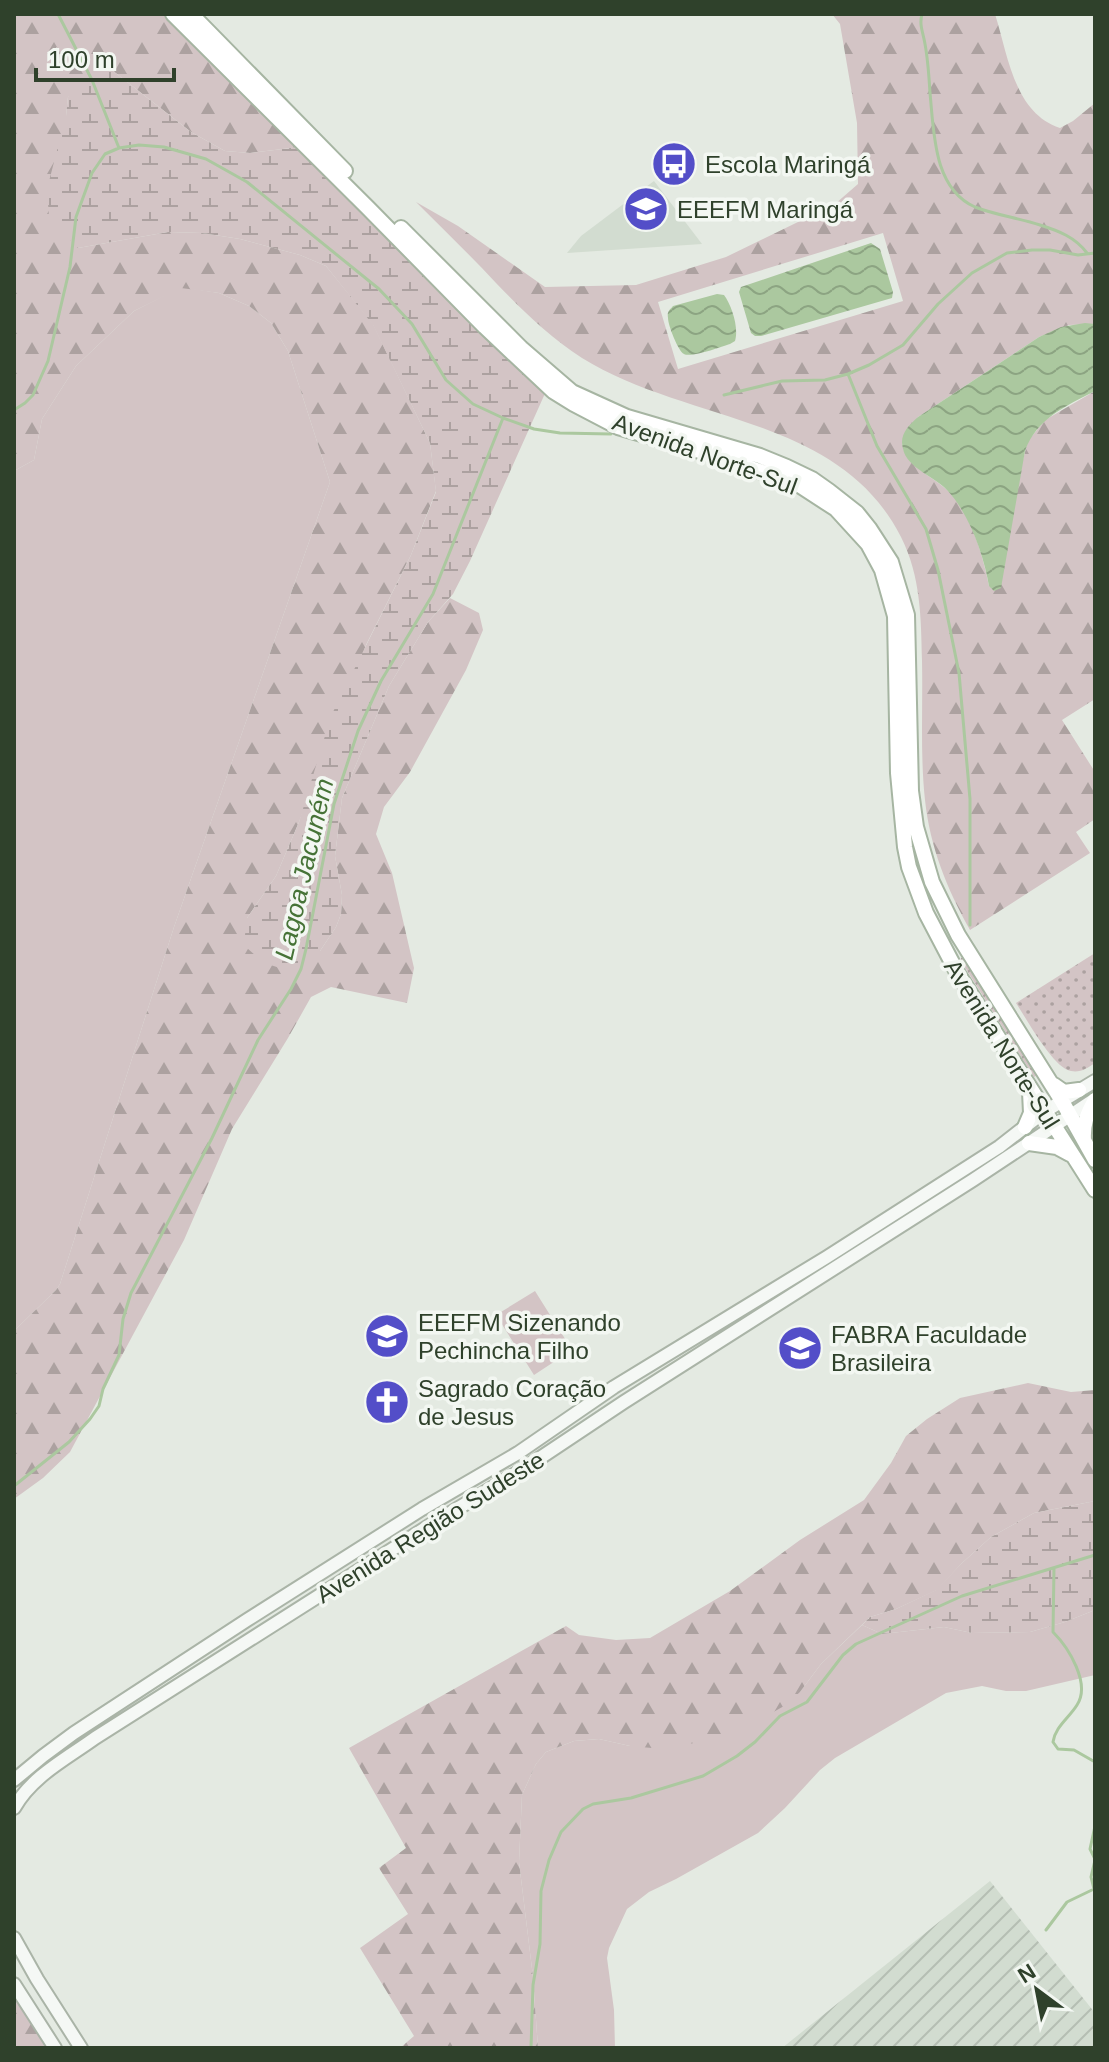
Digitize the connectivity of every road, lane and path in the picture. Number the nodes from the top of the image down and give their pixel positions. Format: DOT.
graph roads {
  1 [pos="173,14"];
  2 [pos="191,14"];
  3 [pos="1047,1078"];
  4 [pos="1095,1081"];
  5 [pos="1028,1087"];
  6 [pos="1079,1090"];
  7 [pos="1095,1099"];
  8 [pos="1062,1101"];
  9 [pos="1044,1112"];
  10 [pos="1069,1115"];
  11 [pos="1054,1126"];
  12 [pos="1025,1127"];
  13 [pos="1084,1141"];
  14 [pos="1029,1143"];
  15 [pos="1072,1155"];
  16 [pos="1095,1160"];
  17 [pos="1095,1190"];
  18 [pos="122,1702"];
  19 [pos="130,1716"];
  20 [pos="14,1780"];
  21 [pos="14,1808"];
  22 [pos="14,1938"];
  23 [pos="14,1984"];
  24 [pos="55,2048"];
  25 [pos="81,2048"];
  1 -- 5 [label="main road, Avenida Norte-Sul"];
  2 -- 3 [label="main road, Avenida Norte-Sul"];
  3 -- 6 [label="main road"];
  3 -- 8 [label="main road, Avenida Norte-Sul"];
  4 -- 6 [label="street, Avenida Região Sudeste"];
  5 -- 9 [label="main road, Avenida Norte-Sul"];
  5 -- 12 [label="main road"];
  6 -- 8 [label="street, Avenida Região Sudeste"];
  7 -- 10 [label="street, Avenida Região Sudeste"];
  7 -- 13 [label="main road"];
  8 -- 9 [label="street, Avenida Região Sudeste"];
  8 -- 10 [label="main road, Avenida Norte-Sul"];
  9 -- 11 [label="main road, Avenida Norte-Sul"];
  9 -- 12 [label="street, Avenida Região Sudeste"];
  10 -- 11 [label="street, Avenida Região Sudeste"];
  10 -- 13 [label="main road, Avenida Norte-Sul"];
  11 -- 14 [label="street, Avenida Região Sudeste"];
  11 -- 15 [label="main road, Avenida Norte-Sul"];
  12 -- 18 [label="street, Avenida Região Sudeste"];
  13 -- 16 [label="main road, Avenida Norte-Sul"];
  14 -- 15 [label="main road"];
  14 -- 19 [label="street, Avenida Região Sudeste"];
  15 -- 17 [label="main road, Avenida Norte-Sul"];
  18 -- 19 [label="street"];
  18 -- 20 [label="street, Avenida Região Sudeste"];
  19 -- 21 [label="street, Avenida Região Sudeste"];
  22 -- 25 [label="street"];
  23 -- 24 [label="street"];
}
